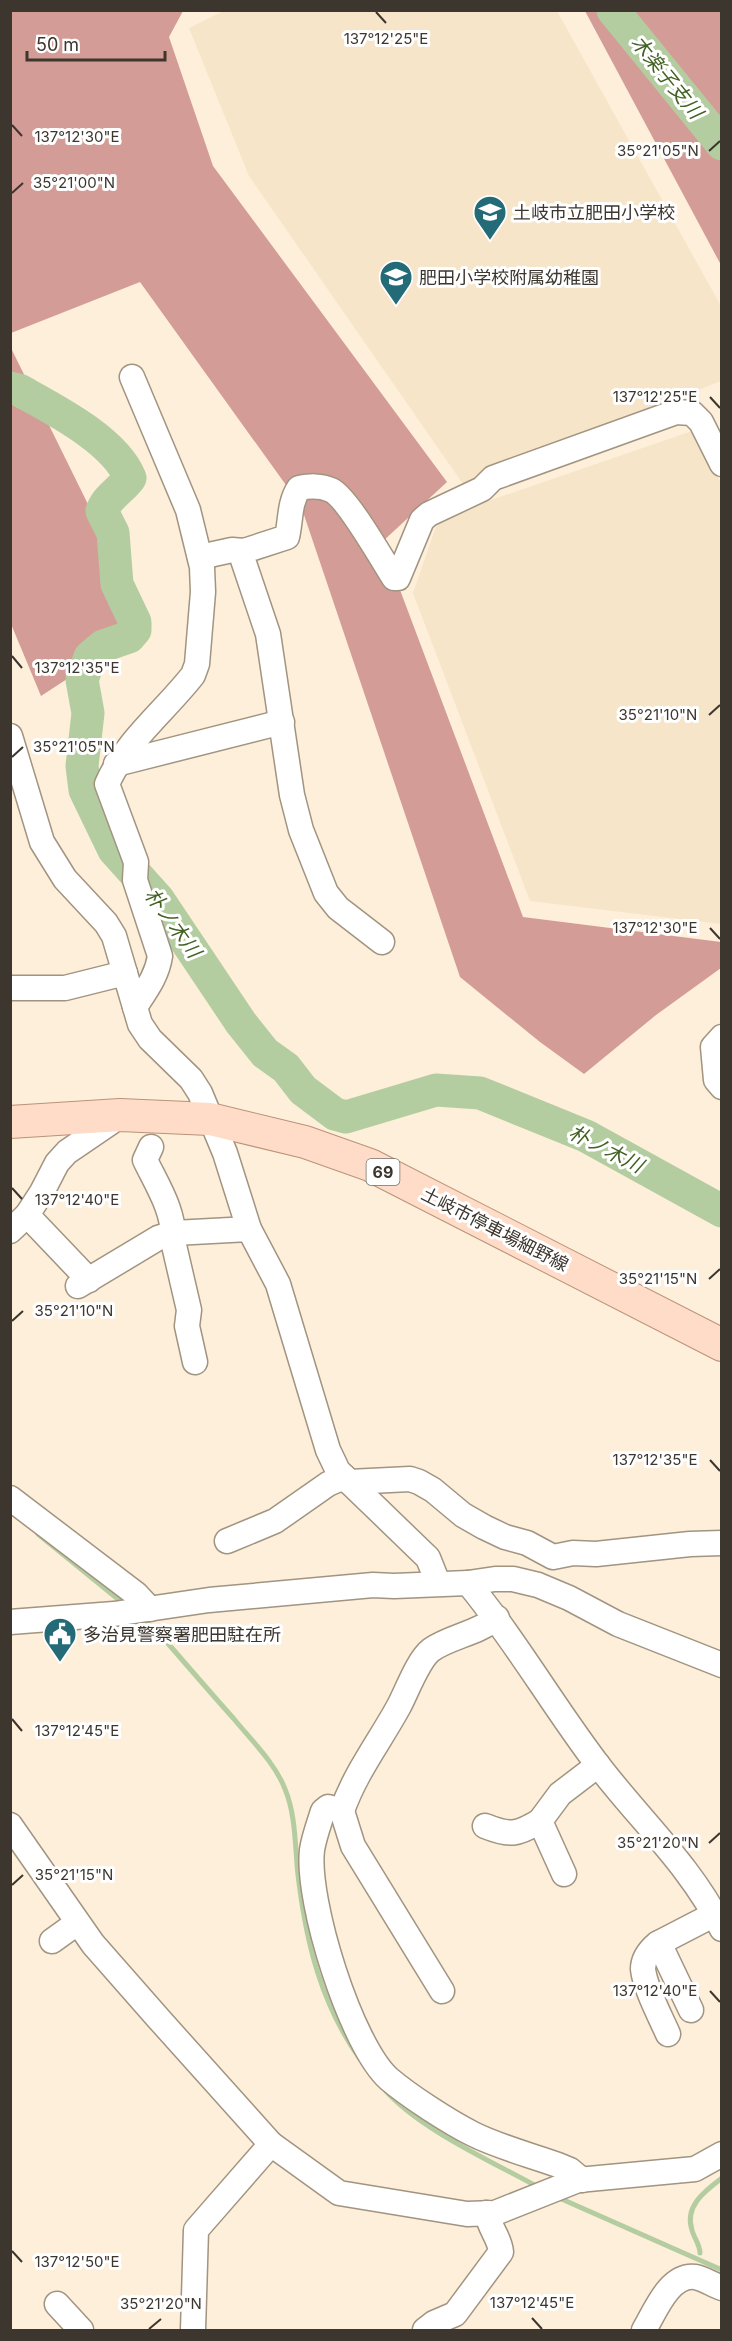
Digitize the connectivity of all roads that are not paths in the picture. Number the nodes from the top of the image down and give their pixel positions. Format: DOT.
graph roads {
  1 [pos="132,377"];
  2 [pos="722,464"];
  3 [pos="244,551"];
  4 [pos="200,557"];
  5 [pos="282,722"];
  6 [pos="10,736"];
  7 [pos="116,764"];
  8 [pos="382,942"];
  9 [pos="125,973"];
  10 [pos="10,988"];
  11 [pos="135,1007"];
  12 [pos="722,1037"];
  13 [pos="722,1087"];
  14 [pos="115,1115"];
  15 [pos="210,1119"];
  16 [pos="10,1122"];
  17 [pos="150,1147"];
  18 [pos="19,1223"];
  19 [pos="249,1229"];
  20 [pos="174,1233"];
  21 [pos="722,1345"];
  22 [pos="195,1362"];
  23 [pos="347,1480"];
  24 [pos="10,1498"];
  25 [pos="226,1541"];
  26 [pos="722,1543"];
  27 [pos="438,1583"];
  28 [pos="468,1583"];
  29 [pos="148,1609"];
  30 [pos="497,1618"];
  31 [pos="10,1622"];
  32 [pos="722,1665"];
  33 [pos="598,1765"];
  34 [pos="342,1811"];
  35 [pos="540,1821"];
  36 [pos="10,1825"];
  37 [pos="485,1826"];
  38 [pos="564,1874"];
  39 [pos="718,1922"];
  40 [pos="77,1923"];
  41 [pos="52,1941"];
  42 [pos="659,1943"];
  43 [pos="442,1990"];
  44 [pos="691,2010"];
  45 [pos="668,2034"];
  46 [pos="271,2144"];
  47 [pos="722,2154"];
  48 [pos="582,2180"];
  49 [pos="488,2213"];
  50 [pos="722,2288"];
  51 [pos="57,2304"];
  52 [pos="81,2331"];
  53 [pos="192,2331"];
  54 [pos="425,2331"];
  55 [pos="644,2331"];
  1 -- 4 [label="street"];
  2 -- 3 [label="street"];
  3 -- 4 [label="street"];
  3 -- 5 [label="street"];
  4 -- 7 [label="street"];
  5 -- 7 [label="street"];
  5 -- 8 [label="street"];
  6 -- 9 [label="street"];
  7 -- 11 [label="street"];
  9 -- 10 [label="street"];
  9 -- 11 [label="street"];
  11 -- 15 [label="street"];
  12 -- 13 [label="street"];
  14 -- 15 [label="main road, 土岐市停車場細野線 / 69"];
  14 -- 16 [label="main road, 土岐市停車場細野線 / 69"];
  14 -- 18 [label="street"];
  15 -- 19 [label="street"];
  15 -- 21 [label="main road, 土岐市停車場細野線 / 69"];
  17 -- 20 [label="street"];
  18 -- 20 [label="street"];
  19 -- 20 [label="street"];
  19 -- 23 [label="street"];
  20 -- 22 [label="street"];
  23 -- 25 [label="street"];
  23 -- 26 [label="street"];
  23 -- 27 [label="street"];
  24 -- 29 [label="street"];
  27 -- 28 [label="street"];
  27 -- 29 [label="street"];
  28 -- 30 [label="street"];
  28 -- 32 [label="street"];
  29 -- 31 [label="street"];
  30 -- 33 [label="street"];
  30 -- 34 [label="street"];
  33 -- 35 [label="street"];
  33 -- 39 [label="street"];
  34 -- 43 [label="street"];
  34 -- 48 [label="street"];
  35 -- 37 [label="street"];
  35 -- 38 [label="street"];
  36 -- 40 [label="street"];
  39 -- 42 [label="street"];
  40 -- 41 [label="street"];
  40 -- 46 [label="street"];
  42 -- 44 [label="street"];
  42 -- 45 [label="street"];
  46 -- 49 [label="street"];
  46 -- 53 [label="street"];
  47 -- 48 [label="street"];
  48 -- 49 [label="street"];
  49 -- 54 [label="street"];
  50 -- 55 [label="street"];
  51 -- 52 [label="street"];
}
